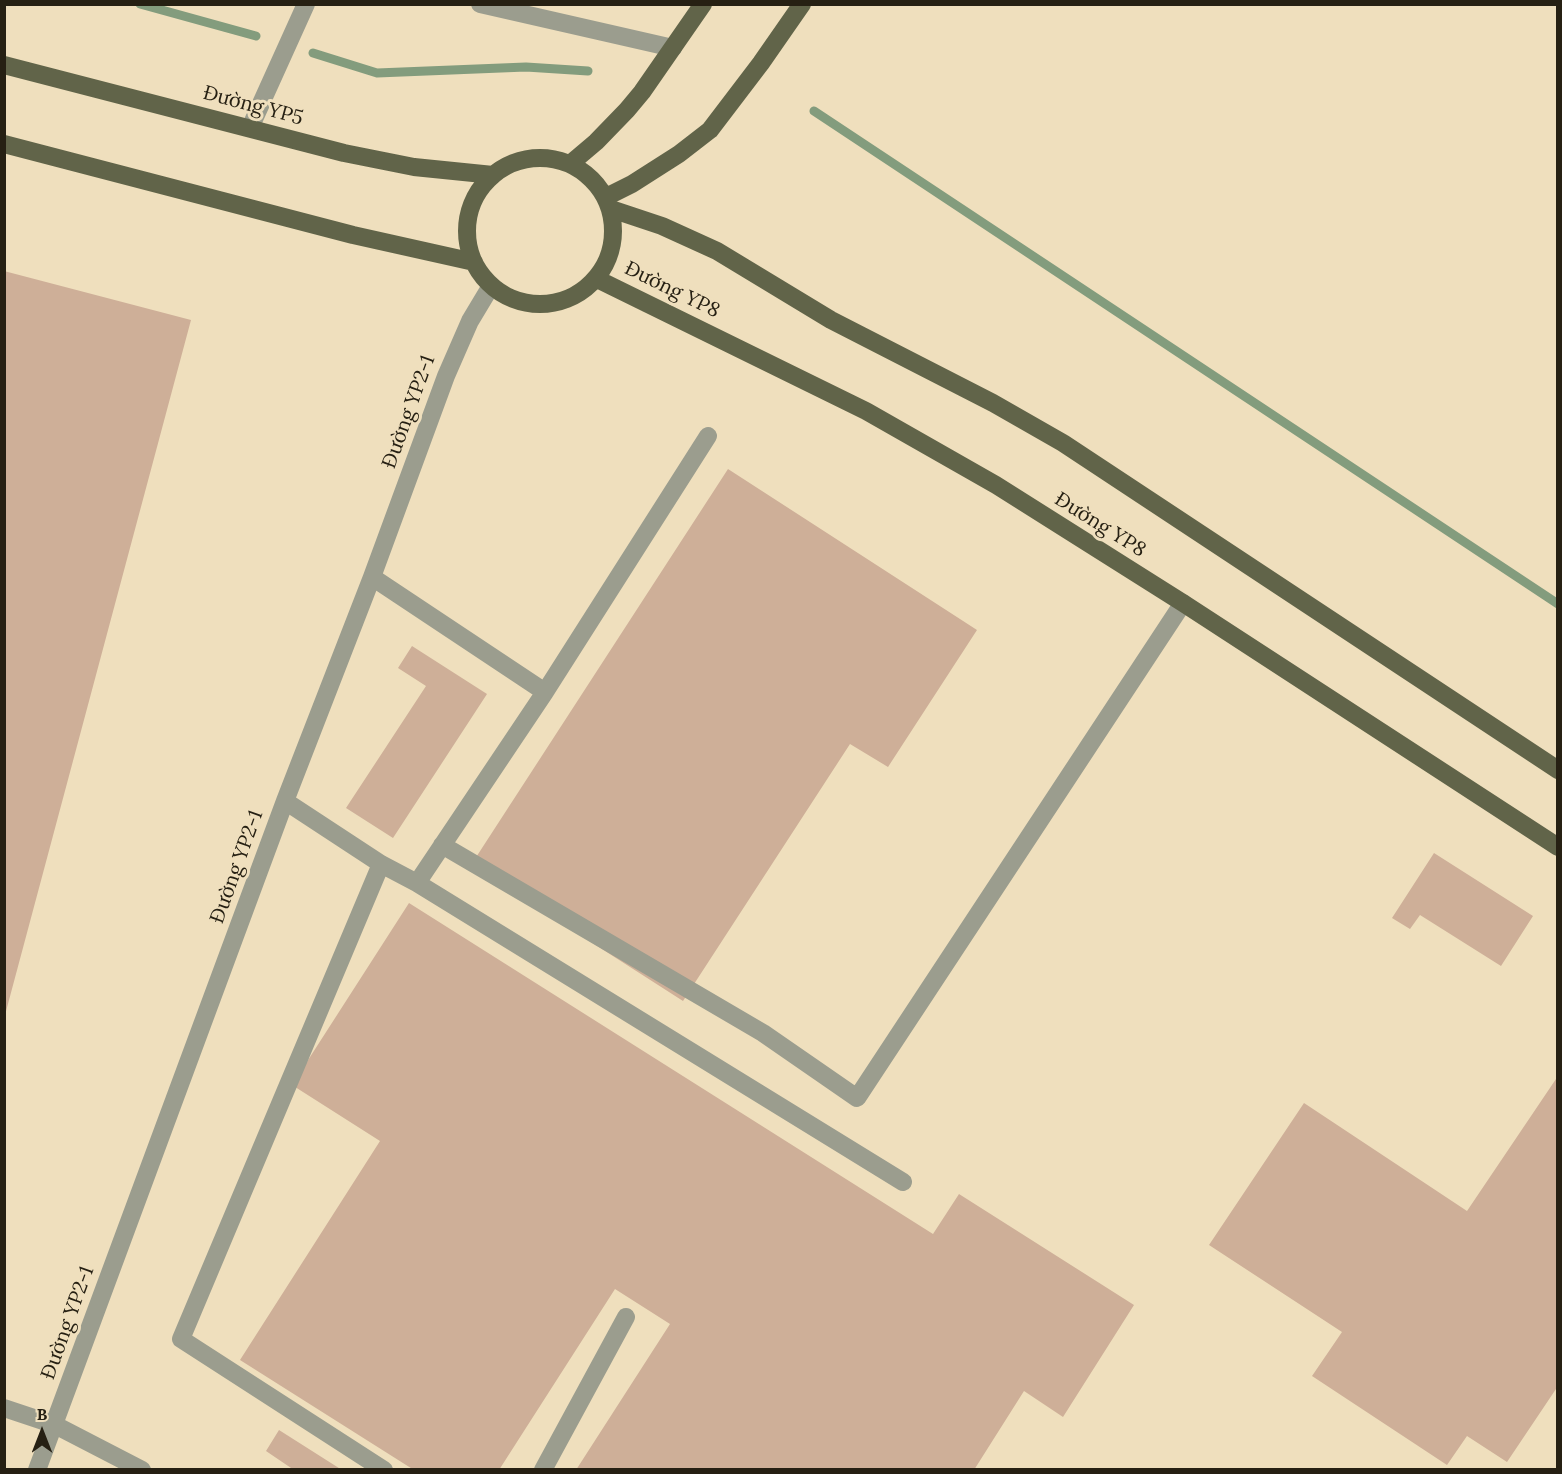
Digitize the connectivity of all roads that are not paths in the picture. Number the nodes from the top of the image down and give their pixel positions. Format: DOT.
graph roads {
  1 [pos="306,4"];
  2 [pos="480,4"];
  3 [pos="703,4"];
  4 [pos="802,4"];
  5 [pos="673,48"];
  6 [pos="4,65"];
  7 [pos="250,128"];
  8 [pos="4,144"];
  9 [pos="570,164"];
  10 [pos="493,175"];
  11 [pos="608,203"];
  12 [pos="474,262"];
  13 [pos="597,279"];
  14 [pos="491,285"];
  15 [pos="708,436"];
  16 [pos="372,577"];
  17 [pos="1183,603"];
  18 [pos="545,692"];
  19 [pos="1557,770"];
  20 [pos="285,801"];
  21 [pos="442,845"];
  22 [pos="1557,847"];
  23 [pos="381,864"];
  24 [pos="417,883"];
  25 [pos="903,1182"];
  26 [pos="626,1317"];
  27 [pos="4,1408"];
  28 [pos="55,1425"];
  29 [pos="37,1470"];
  30 [pos="142,1470"];
  31 [pos="384,1470"];
  32 [pos="543,1470"];
  1 -- 7 [label="street"];
  2 -- 5 [label="street"];
  3 -- 5 [label="main road"];
  4 -- 11 [label="main road"];
  5 -- 9 [label="main road"];
  6 -- 7 [label="main road, Đường YP5"];
  7 -- 10 [label="main road, Đường YP5"];
  8 -- 12 [label="main road"];
  9 -- 10 [label="main road"];
  9 -- 11 [label="main road"];
  10 -- 12 [label="main road"];
  11 -- 13 [label="main road"];
  11 -- 19 [label="main road"];
  12 -- 14 [label="main road"];
  13 -- 14 [label="main road"];
  13 -- 17 [label="main road, Đường YP8"];
  14 -- 16 [label="street, Đường YP2-1"];
  15 -- 18 [label="street"];
  16 -- 18 [label="street"];
  16 -- 20 [label="street, Đường YP2-1"];
  17 -- 21 [label="street"];
  17 -- 22 [label="main road, Đường YP8"];
  18 -- 21 [label="street"];
  20 -- 23 [label="street"];
  20 -- 28 [label="street, Đường YP2-1"];
  21 -- 24 [label="street"];
  23 -- 24 [label="street"];
  23 -- 31 [label="street"];
  24 -- 25 [label="street"];
  26 -- 32 [label="street"];
  27 -- 28 [label="street"];
  28 -- 29 [label="street, Đường YP2-1"];
  28 -- 30 [label="street"];
}
